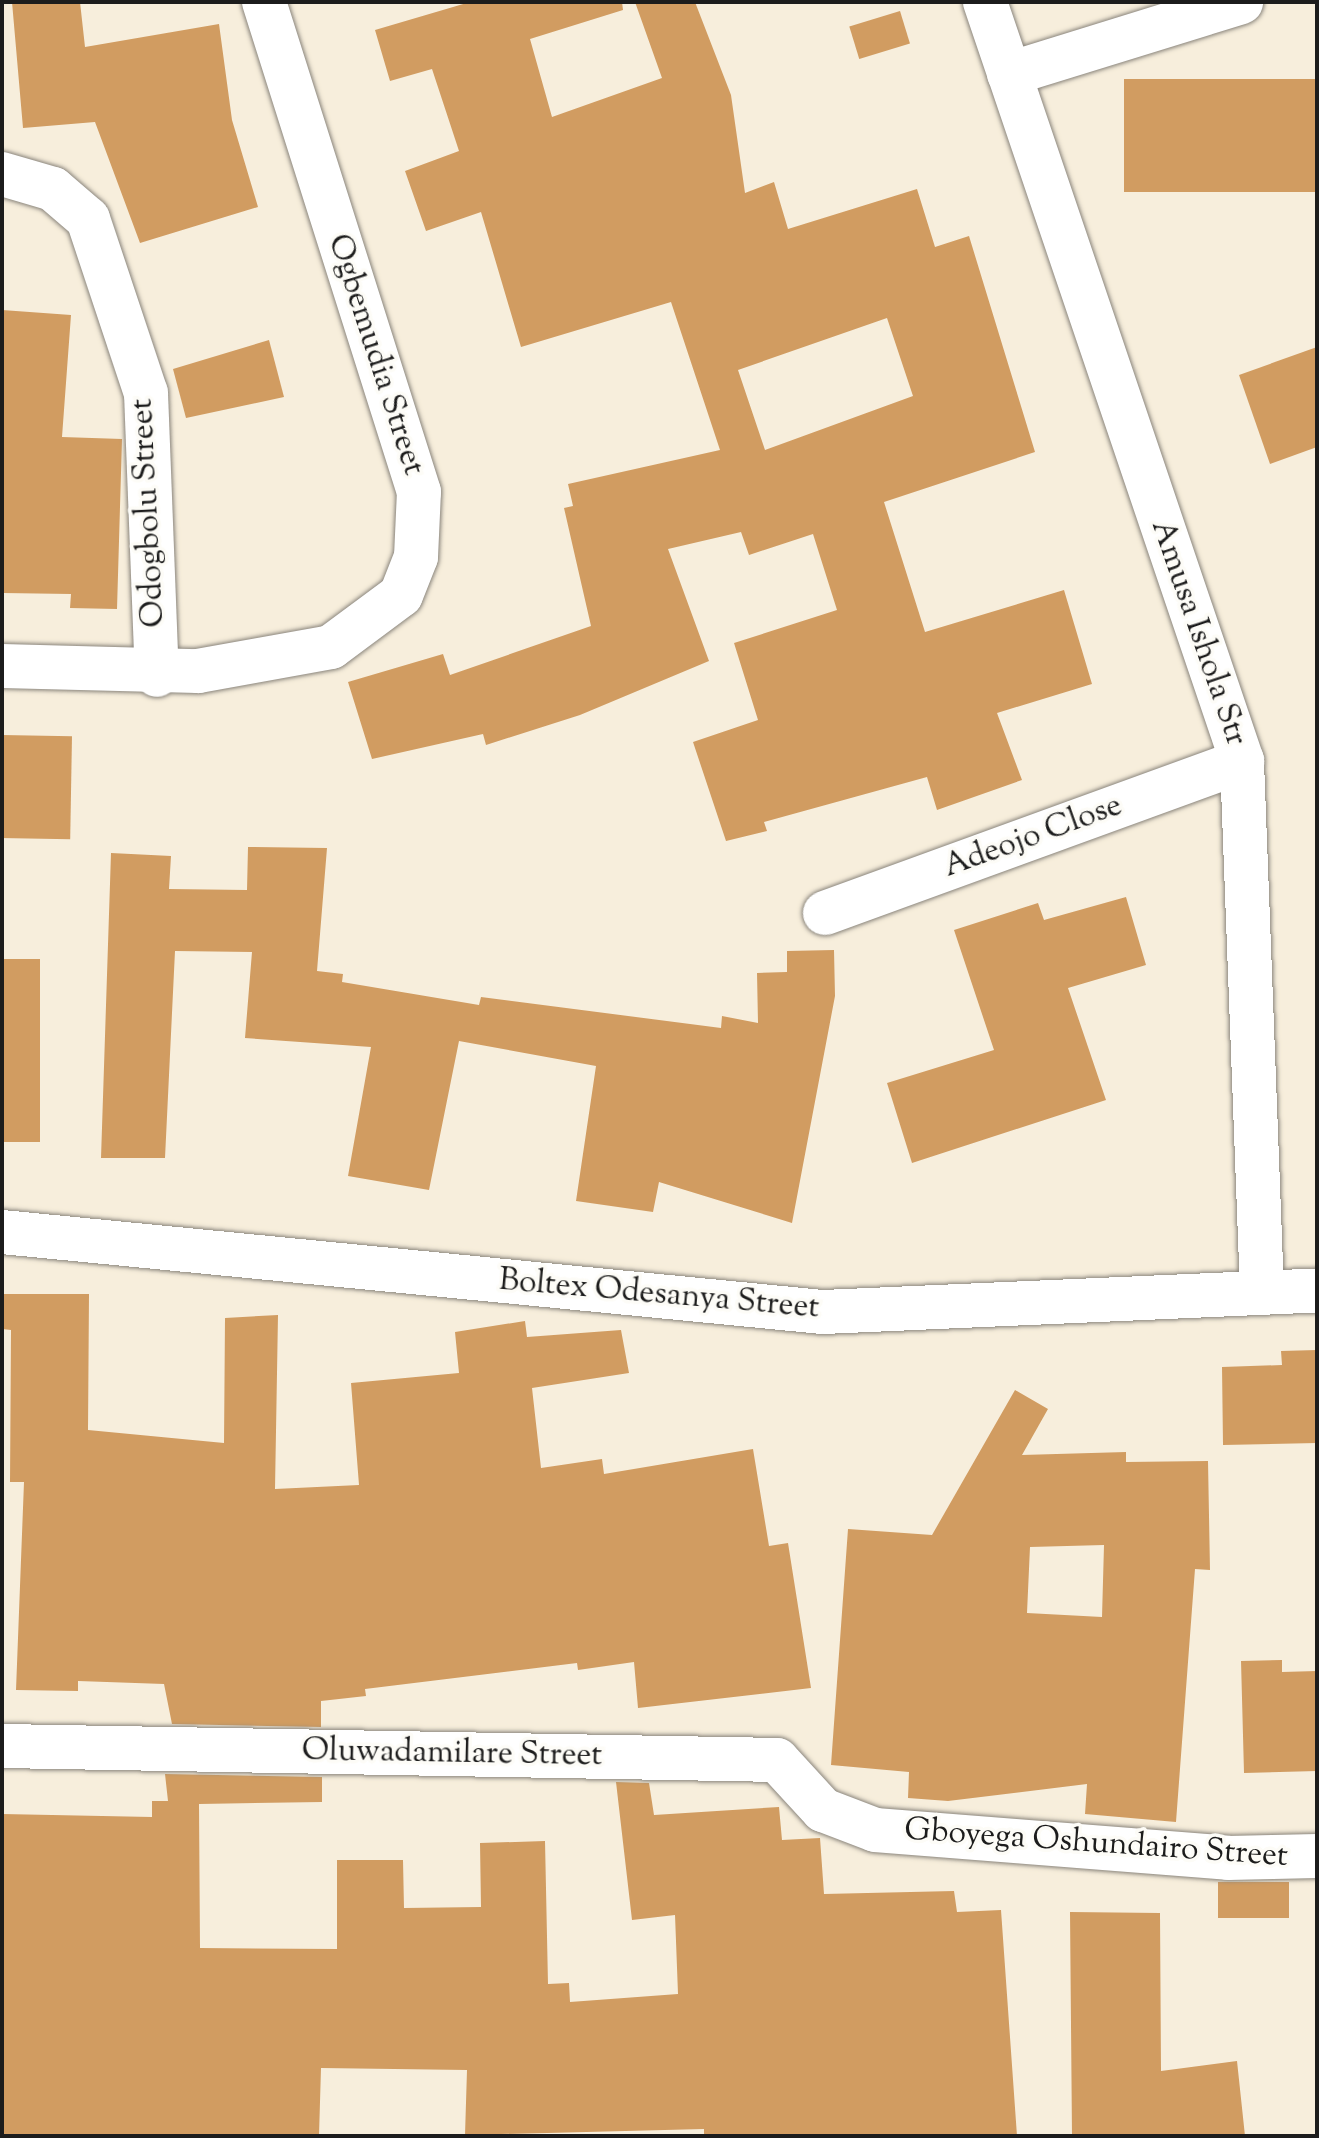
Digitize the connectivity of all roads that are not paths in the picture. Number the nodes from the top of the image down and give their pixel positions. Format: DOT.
graph roads {
  1 [pos="264,2"];
  2 [pos="985,2"];
  3 [pos="1241,2"];
  4 [pos="1009,74"];
  5 [pos="2,174"];
  6 [pos="2,666"];
  7 [pos="157,675"];
  8 [pos="1242,761"];
  9 [pos="825,913"];
  10 [pos="2,1232"];
  11 [pos="1317,1290"];
  12 [pos="1262,1291"];
  13 [pos="2,1746"];
  14 [pos="875,1830"];
  15 [pos="1317,1856"];
  1 -- 7 [label="street, Ogbemudia Street"];
  2 -- 4 [label="street, Amusa Ishola Str"];
  3 -- 4 [label="street"];
  4 -- 8 [label="street, Amusa Ishola Str"];
  5 -- 7 [label="street, Odogbolu Street"];
  6 -- 7 [label="street, Ogbemudia Street"];
  8 -- 9 [label="street, Adeojo Close"];
  8 -- 12 [label="street, Amusa Ishola Str"];
  10 -- 12 [label="street, Boltex Odesanya Street"];
  11 -- 12 [label="street, Boltex Odesanya Street"];
  13 -- 14 [label="street, Oluwadamilare Street"];
  14 -- 15 [label="street, Gboyega Oshundairo Street"];
}
